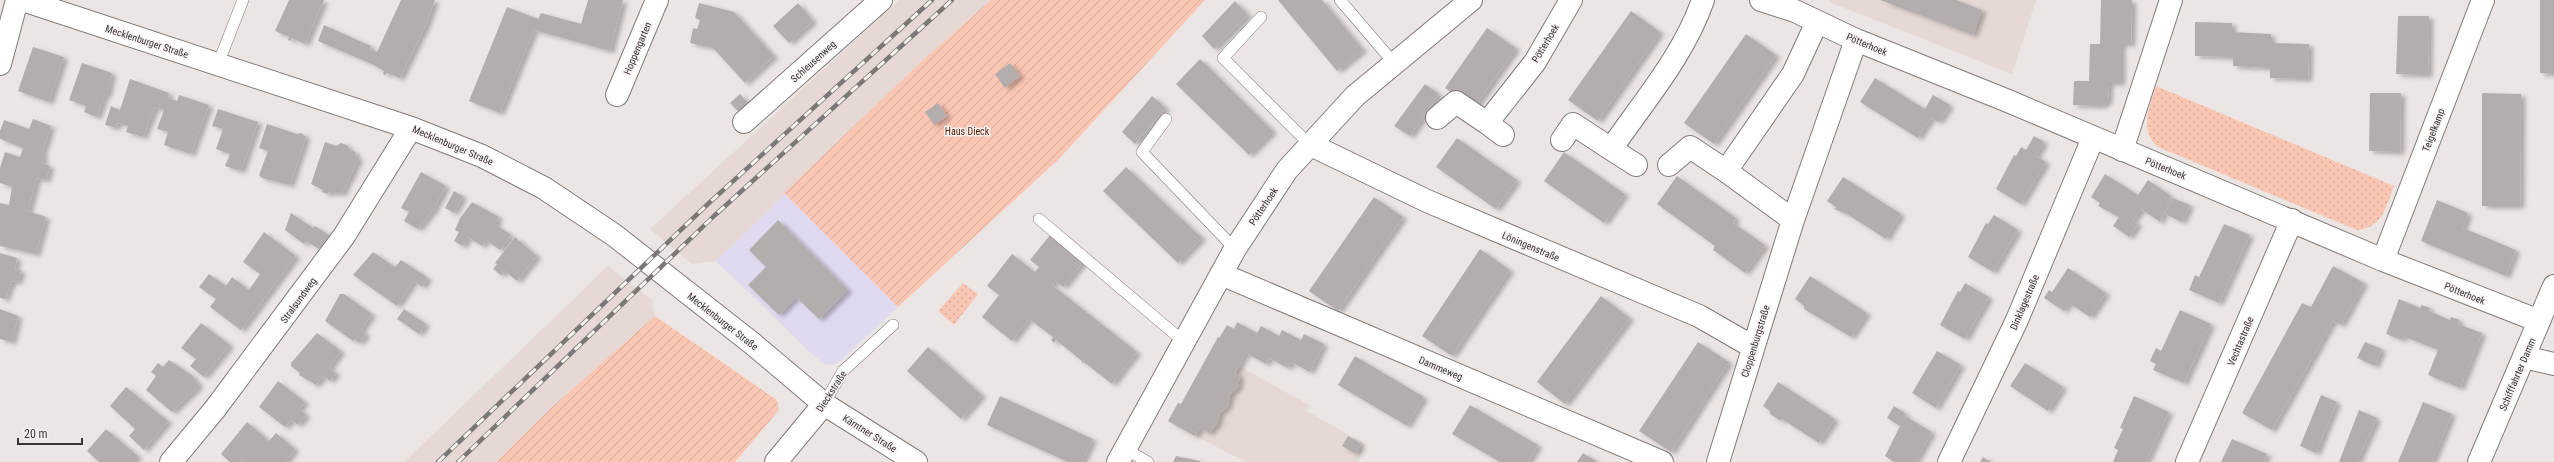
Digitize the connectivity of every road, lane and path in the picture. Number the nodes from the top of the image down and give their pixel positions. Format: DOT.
graph roads {
  1 [pos="17,0"];
  2 [pos="23,0"];
  3 [pos="243,0"];
  4 [pos="657,0"];
  5 [pos="881,0"];
  6 [pos="1340,0"];
  7 [pos="1471,0"];
  8 [pos="1571,0"];
  9 [pos="1703,0"];
  10 [pos="1761,0"];
  11 [pos="2170,0"];
  12 [pos="2483,0"];
  13 [pos="1797,6"];
  14 [pos="1261,17"];
  15 [pos="1817,22"];
  16 [pos="1856,40"];
  17 [pos="1393,62"];
  18 [pos="0,64"];
  19 [pos="218,64"];
  20 [pos="617,95"];
  21 [pos="1437,118"];
  22 [pos="1166,119"];
  23 [pos="744,122"];
  24 [pos="411,128"];
  25 [pos="2093,138"];
  26 [pos="1562,140"];
  27 [pos="1309,144"];
  28 [pos="1611,148"];
  29 [pos="2122,150"];
  30 [pos="1636,165"];
  31 [pos="1669,165"];
  32 [pos="1726,171"];
  33 [pos="1039,219"];
  34 [pos="1793,220"];
  35 [pos="2292,220"];
  36 [pos="1235,249"];
  37 [pos="2383,260"];
  38 [pos="1221,274"];
  39 [pos="2554,286"];
  40 [pos="2539,321"];
  41 [pos="893,325"];
  42 [pos="1183,341"];
  43 [pos="1753,347"];
  44 [pos="2524,357"];
  45 [pos="2554,364"];
  46 [pos="824,404"];
  47 [pos="1122,455"];
  48 [pos="171,462"];
  49 [pos="776,462"];
  50 [pos="916,462"];
  51 [pos="1148,462"];
  52 [pos="1662,462"];
  53 [pos="1718,462"];
  54 [pos="1949,462"];
  55 [pos="2187,462"];
  56 [pos="2479,462"];
  1 -- 18 [label="street"];
  2 -- 19 [label="street, Mecklenburger Straße"];
  3 -- 19 [label="lane"];
  4 -- 20 [label="street, Hoppengarten"];
  5 -- 23 [label="street, Schleusenweg"];
  6 -- 17 [label="lane"];
  7 -- 17 [label="street, Pötterhoek"];
  8 -- 21 [label="street, Pötterhoek"];
  9 -- 28 [label="street"];
  10 -- 13 [label="street, Pötterhoek"];
  11 -- 29 [label="street"];
  12 -- 37 [label="street, Teigelkamp"];
  13 -- 15 [label="street, Pötterhoek"];
  14 -- 27 [label="lane"];
  15 -- 16 [label="street, Pötterhoek"];
  15 -- 32 [label="street"];
  16 -- 25 [label="street, Pötterhoek"];
  16 -- 34 [label="street, Cloppenburgstraße"];
  17 -- 27 [label="street, Pötterhoek"];
  19 -- 24 [label="street, Mecklenburger Straße"];
  22 -- 36 [label="lane"];
  24 -- 46 [label="street, Mecklenburger Straße"];
  24 -- 48 [label="street, Stralsundweg"];
  25 -- 29 [label="street, Pötterhoek"];
  25 -- 54 [label="street, Dinklagestraße"];
  26 -- 28 [label="street"];
  27 -- 36 [label="street, Pötterhoek"];
  27 -- 43 [label="street, Löningenstraße"];
  28 -- 30 [label="street"];
  29 -- 35 [label="street, Pötterhoek"];
  31 -- 32 [label="street"];
  32 -- 34 [label="street"];
  33 -- 42 [label="lane"];
  34 -- 43 [label="street, Cloppenburgstraße"];
  35 -- 37 [label="street, Pötterhoek"];
  35 -- 55 [label="street, Vechtastraße"];
  36 -- 38 [label="street, Pötterhoek"];
  37 -- 40 [label="street, Pötterhoek"];
  38 -- 42 [label="street, Pötterhoek"];
  38 -- 52 [label="street, Dammeweg"];
  39 -- 40 [label="street, Schifffahrter Damm"];
  40 -- 44 [label="street, Schifffahrter Damm"];
  41 -- 46 [label="lane, Dieckstraße"];
  42 -- 47 [label="street, Pötterhoek"];
  43 -- 53 [label="street, Cloppenburgstraße"];
  44 -- 45 [label="street"];
  44 -- 56 [label="street, Schifffahrter Damm"];
  46 -- 49 [label="street, Dieckstraße"];
  46 -- 50 [label="street, Kärntner Straße"];
  47 -- 51 [label="lane"];
}
